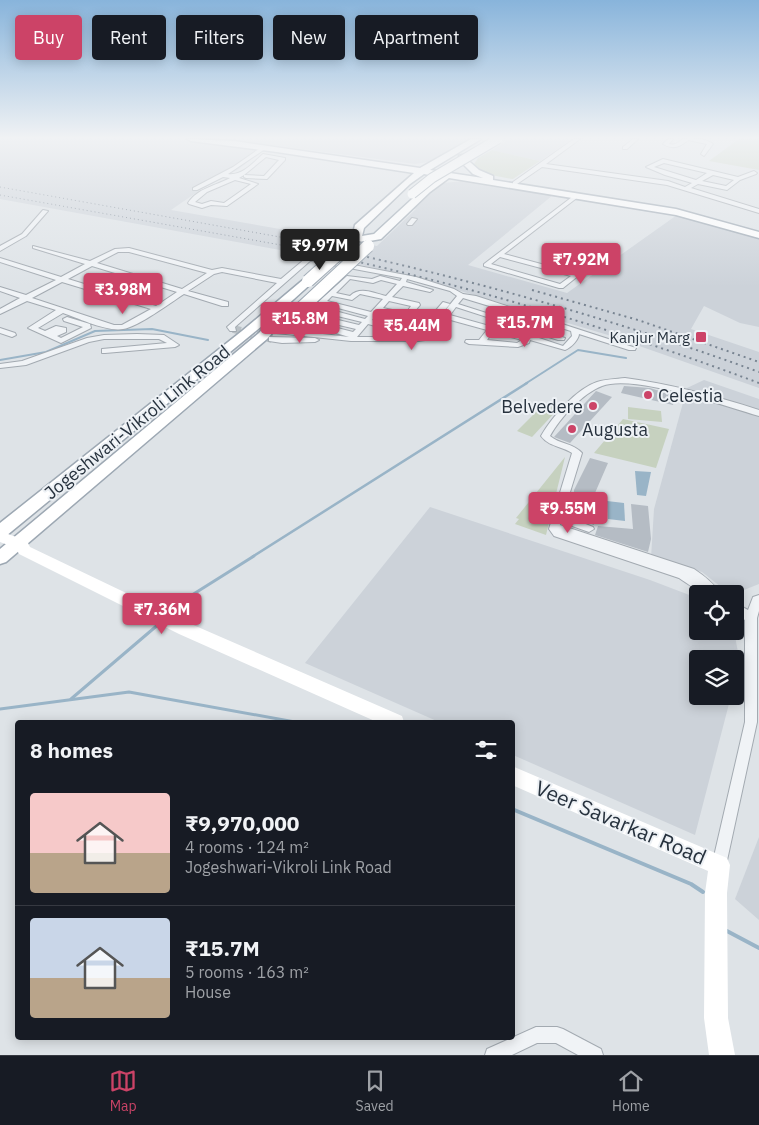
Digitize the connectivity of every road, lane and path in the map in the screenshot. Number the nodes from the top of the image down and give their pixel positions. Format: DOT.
graph roads {
  1 [pos="212,188"];
  2 [pos="249,188"];
  3 [pos="403,188"];
  4 [pos="412,188"];
  5 [pos="416,188"];
  6 [pos="429,188"];
  7 [pos="531,188"];
  8 [pos="546,188"];
  9 [pos="687,188"];
  10 [pos="408,193"];
  11 [pos="576,196"];
  12 [pos="45,211"];
  13 [pos="759,211"];
  14 [pos="759,234"];
  15 [pos="357,242"];
  16 [pos="35,247"];
  17 [pos="0,249"];
  18 [pos="500,255"];
  19 [pos="0,260"];
  20 [pos="88,264"];
  21 [pos="538,265"];
  22 [pos="212,272"];
  23 [pos="524,276"];
  24 [pos="60,279"];
  25 [pos="404,280"];
  26 [pos="283,282"];
  27 [pos="0,289"];
  28 [pos="184,292"];
  29 [pos="330,294"];
  30 [pos="459,295"];
  31 [pos="27,298"];
  32 [pos="388,298"];
  33 [pos="422,299"];
  34 [pos="322,302"];
  35 [pos="225,304"];
  36 [pos="446,304"];
  37 [pos="416,305"];
  38 [pos="456,305"];
  39 [pos="315,308"];
  40 [pos="157,309"];
  41 [pos="0,312"];
  42 [pos="58,312"];
  43 [pos="376,312"];
  44 [pos="297,313"];
  45 [pos="408,314"];
  46 [pos="448,314"];
  47 [pos="432,320"];
  48 [pos="367,322"];
  49 [pos="361,328"];
  50 [pos="426,328"];
  51 [pos="232,329"];
  52 [pos="492,329"];
  53 [pos="0,330"];
  54 [pos="575,330"];
  55 [pos="272,331"];
  56 [pos="12,335"];
  57 [pos="353,337"];
  58 [pos="561,338"];
  59 [pos="469,342"];
  60 [pos="481,342"];
  61 [pos="632,348"];
  62 [pos="105,351"];
  63 [pos="0,366"];
  64 [pos="759,413"];
  65 [pos="557,516"];
  66 [pos="589,529"];
  67 [pos="0,532"];
  68 [pos="0,536"];
  69 [pos="10,551"];
  70 [pos="697,585"];
  71 [pos="759,599"];
  72 [pos="744,614"];
  73 [pos="750,618"];
  74 [pos="755,674"];
  75 [pos="390,720"];
  76 [pos="515,776"];
  77 [pos="714,863"];
  78 [pos="493,1055"];
  79 [pos="595,1055"];
  80 [pos="722,1055"];
  1 -- 2 [label="street"];
  3 -- 15 [label="main road"];
  4 -- 10 [label="main road"];
  5 -- 10 [label="main road, bridge"];
  6 -- 15 [label="main road"];
  7 -- 11 [label="main road"];
  8 -- 14 [label="main road"];
  9 -- 13 [label="street"];
  10 -- 15 [label="main road"];
  11 -- 14 [label="main road"];
  11 -- 18 [label="street"];
  12 -- 17 [label="street"];
  15 -- 44 [label="main road, Jogeshwari-Vikroli Link Road, bridge"];
  15 -- 67 [label="main road, Jogeshwari-Vikroli Link Road, bridge"];
  16 -- 20 [label="street"];
  18 -- 21 [label="street"];
  18 -- 23 [label="street"];
  19 -- 24 [label="street"];
  20 -- 22 [label="street"];
  20 -- 24 [label="street"];
  20 -- 28 [label="street"];
  21 -- 23 [label="street"];
  21 -- 23 [label="street"];
  22 -- 26 [label="street"];
  22 -- 28 [label="street"];
  24 -- 31 [label="street"];
  24 -- 40 [label="street"];
  25 -- 26 [label="street"];
  25 -- 29 [label="street"];
  25 -- 30 [label="street"];
  25 -- 32 [label="street"];
  26 -- 51 [label="street"];
  27 -- 31 [label="street"];
  28 -- 35 [label="street"];
  28 -- 40 [label="street"];
  29 -- 32 [label="street"];
  29 -- 34 [label="street"];
  30 -- 38 [label="street"];
  30 -- 54 [label="street"];
  31 -- 41 [label="street"];
  31 -- 42 [label="street"];
  32 -- 37 [label="street"];
  32 -- 43 [label="street"];
  33 -- 37 [label="street"];
  34 -- 39 [label="street"];
  34 -- 43 [label="street"];
  36 -- 47 [label="street"];
  37 -- 45 [label="street"];
  38 -- 46 [label="street"];
  38 -- 58 [label="street"];
  39 -- 44 [label="street"];
  39 -- 48 [label="street"];
  40 -- 42 [label="street"];
  42 -- 42 [label="street"];
  43 -- 45 [label="street"];
  43 -- 48 [label="street"];
  43 -- 50 [label="street"];
  44 -- 49 [label="street"];
  44 -- 55 [label="main road, Jogeshwari-Vikroli Link Road"];
  44 -- 57 [label="street"];
  45 -- 47 [label="street"];
  46 -- 52 [label="street"];
  46 -- 54 [label="street"];
  46 -- 57 [label="street"];
  47 -- 50 [label="street"];
  48 -- 49 [label="street"];
  48 -- 50 [label="street"];
  49 -- 57 [label="street"];
  52 -- 60 [label="street"];
  52 -- 60 [label="street"];
  53 -- 56 [label="street"];
  54 -- 61 [label="street"];
  55 -- 57 [label="street"];
  55 -- 69 [label="main road, Jogeshwari-Vikroli Link Road"];
  59 -- 60 [label="street"];
  62 -- 63 [label="street"];
  64 -- 65 [label="street"];
  65 -- 66 [label="street"];
  65 -- 70 [label="street"];
  68 -- 69 [label="street"];
  69 -- 75 [label="street"];
  71 -- 73 [label="street"];
  72 -- 73 [label="street"];
  73 -- 74 [label="street"];
  74 -- 77 [label="street"];
  76 -- 77 [label="street, Veer Savarkar Road"];
  77 -- 80 [label="street, Veer Savarkar Road"];
  78 -- 79 [label="street"];
}
